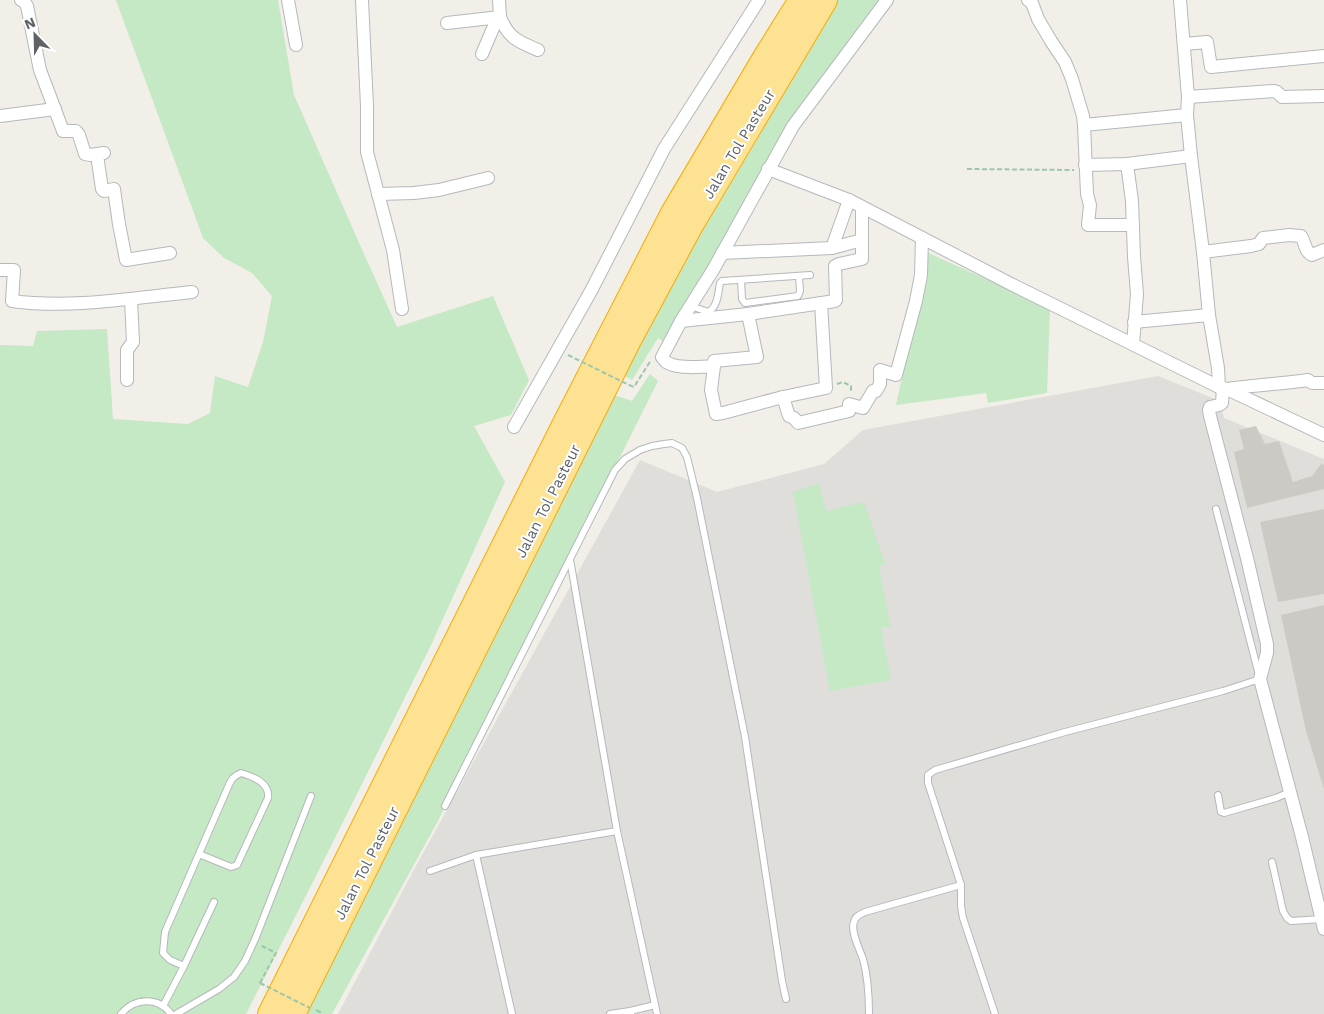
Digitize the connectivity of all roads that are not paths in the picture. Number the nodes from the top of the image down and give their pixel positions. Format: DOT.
graph roads {
  1 [pos="21,0"];
  2 [pos="288,0"];
  3 [pos="362,0"];
  4 [pos="499,0"];
  5 [pos="758,0"];
  6 [pos="801,0"];
  7 [pos="825,0"];
  8 [pos="887,0"];
  9 [pos="1028,0"];
  10 [pos="1180,0"];
  11 [pos="500,17"];
  12 [pos="448,23"];
  13 [pos="1184,44"];
  14 [pos="296,45"];
  15 [pos="538,50"];
  16 [pos="482,54"];
  17 [pos="1324,56"];
  18 [pos="1324,96"];
  19 [pos="1188,97"];
  20 [pos="55,109"];
  21 [pos="1187,115"];
  22 [pos="0,116"];
  23 [pos="1084,125"];
  24 [pos="1191,156"];
  25 [pos="1127,164"];
  26 [pos="1085,168"];
  27 [pos="768,169"];
  28 [pos="488,178"];
  29 [pos="378,194"];
  30 [pos="849,200"];
  31 [pos="862,207"];
  32 [pos="1133,225"];
  33 [pos="922,238"];
  34 [pos="862,240"];
  35 [pos="832,248"];
  36 [pos="1324,250"];
  37 [pos="1203,252"];
  38 [pos="170,253"];
  39 [pos="722,253"];
  40 [pos="0,270"];
  41 [pos="810,275"];
  42 [pos="799,276"];
  43 [pos="741,280"];
  44 [pos="192,292"];
  45 [pos="131,299"];
  46 [pos="821,303"];
  47 [pos="691,306"];
  48 [pos="402,309"];
  49 [pos="748,314"];
  50 [pos="1209,315"];
  51 [pos="681,321"];
  52 [pos="1134,322"];
  53 [pos="1133,344"];
  54 [pos="714,366"];
  55 [pos="127,380"];
  56 [pos="1324,382"];
  57 [pos="1223,388"];
  58 [pos="783,397"];
  59 [pos="514,427"];
  60 [pos="1324,435"];
  61 [pos="1216,509"];
  62 [pos="570,559"];
  63 [pos="1260,679"];
  64 [pos="1290,792"];
  65 [pos="1218,795"];
  66 [pos="311,796"];
  67 [pos="445,806"];
  68 [pos="618,831"];
  69 [pos="199,854"];
  70 [pos="476,855"];
  71 [pos="1272,862"];
  72 [pos="430,871"];
  73 [pos="961,886"];
  74 [pos="1320,898"];
  75 [pos="214,902"];
  76 [pos="1323,924"];
  77 [pos="184,966"];
  78 [pos="786,999"];
  79 [pos="655,1005"];
  80 [pos="163,1006"];
  81 [pos="302,1011"];
  82 [pos="631,1012"];
  83 [pos="121,1014"];
  84 [pos="171,1014"];
  85 [pos="176,1014"];
  86 [pos="270,1014"];
  87 [pos="512,1014"];
  88 [pos="610,1014"];
  89 [pos="656,1014"];
  90 [pos="870,1014"];
  91 [pos="995,1014"];
  1 -- 20 [label="street"];
  2 -- 14 [label="street"];
  3 -- 29 [label="street"];
  4 -- 11 [label="street"];
  5 -- 59 [label="street"];
  6 -- 86 [label="highway, Jalan Tol Pasteur"];
  7 -- 81 [label="highway, Jalan Tol Pasteur"];
  8 -- 27 [label="street"];
  9 -- 23 [label="street"];
  10 -- 13 [label="street"];
  11 -- 12 [label="street"];
  11 -- 15 [label="street"];
  11 -- 16 [label="street"];
  13 -- 17 [label="street"];
  13 -- 19 [label="street"];
  18 -- 19 [label="street"];
  19 -- 21 [label="street"];
  20 -- 22 [label="street"];
  20 -- 38 [label="street"];
  21 -- 23 [label="street"];
  21 -- 24 [label="street"];
  23 -- 26 [label="street"];
  24 -- 25 [label="street"];
  24 -- 37 [label="street"];
  25 -- 26 [label="street"];
  25 -- 32 [label="street"];
  26 -- 32 [label="street"];
  27 -- 30 [label="street"];
  27 -- 39 [label="street"];
  28 -- 29 [label="street"];
  29 -- 48 [label="street"];
  30 -- 31 [label="street"];
  30 -- 35 [label="street"];
  31 -- 33 [label="street"];
  31 -- 34 [label="street"];
  32 -- 52 [label="street"];
  33 -- 53 [label="street"];
  33 -- 58 [label="street"];
  34 -- 35 [label="street"];
  34 -- 46 [label="street"];
  35 -- 39 [label="street"];
  36 -- 37 [label="street"];
  37 -- 50 [label="street"];
  39 -- 47 [label="street"];
  40 -- 45 [label="street"];
  41 -- 42 [label="lane"];
  42 -- 43 [label="lane"];
  42 -- 43 [label="lane"];
  43 -- 47 [label="lane"];
  44 -- 45 [label="street"];
  45 -- 55 [label="street"];
  46 -- 49 [label="street"];
  46 -- 58 [label="street"];
  47 -- 51 [label="street"];
  49 -- 51 [label="street"];
  49 -- 54 [label="street"];
  50 -- 52 [label="street"];
  50 -- 57 [label="street"];
  51 -- 54 [label="street"];
  52 -- 53 [label="street"];
  53 -- 57 [label="street"];
  54 -- 58 [label="street"];
  56 -- 57 [label="street"];
  57 -- 60 [label="street"];
  57 -- 63 [label="street"];
  61 -- 63 [label="lane"];
  62 -- 67 [label="lane"];
  62 -- 68 [label="lane"];
  62 -- 78 [label="lane"];
  63 -- 64 [label="street"];
  63 -- 73 [label="lane"];
  64 -- 65 [label="lane"];
  64 -- 74 [label="street"];
  66 -- 85 [label="lane"];
  68 -- 70 [label="lane"];
  68 -- 79 [label="lane"];
  69 -- 69 [label="lane"];
  69 -- 77 [label="lane"];
  70 -- 72 [label="lane"];
  70 -- 87 [label="lane"];
  71 -- 76 [label="lane"];
  73 -- 90 [label="lane"];
  73 -- 91 [label="lane"];
  74 -- 76 [label="street"];
  75 -- 77 [label="lane"];
  77 -- 80 [label="lane"];
  79 -- 82 [label="lane"];
  79 -- 89 [label="lane"];
  80 -- 83 [label="lane"];
  80 -- 84 [label="lane"];
  82 -- 88 [label="lane"];
}
